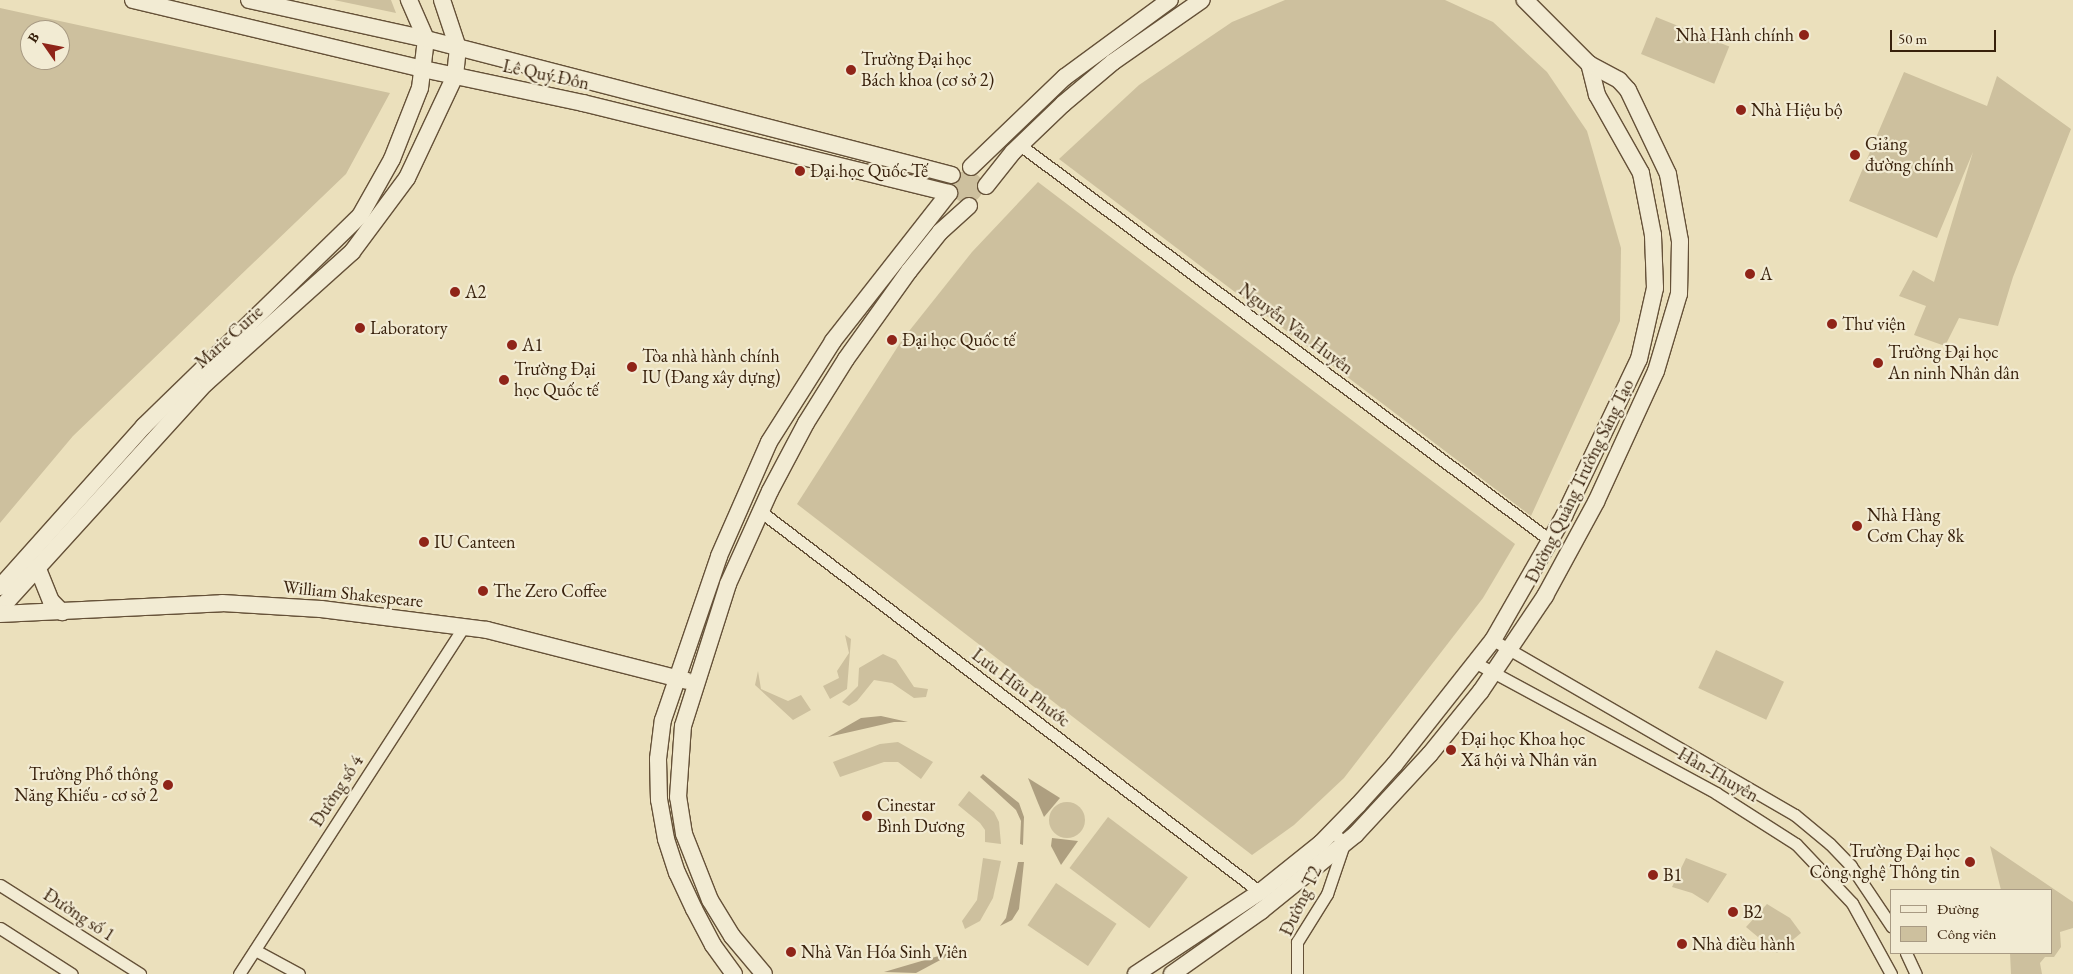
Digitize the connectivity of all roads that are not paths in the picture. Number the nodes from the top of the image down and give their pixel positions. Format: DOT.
graph roads {
  1 [pos="133,0"];
  2 [pos="249,0"];
  3 [pos="409,0"];
  4 [pos="442,0"];
  5 [pos="1170,0"];
  6 [pos="1202,0"];
  7 [pos="1525,0"];
  8 [pos="426,39"];
  9 [pos="458,48"];
  10 [pos="1589,64"];
  11 [pos="423,70"];
  12 [pos="455,76"];
  13 [pos="588,81"];
  14 [pos="582,103"];
  15 [pos="1020,145"];
  16 [pos="970,167"];
  17 [pos="952,175"];
  18 [pos="986,186"];
  19 [pos="949,194"];
  20 [pos="969,206"];
  21 [pos="760,511"];
  22 [pos="1551,541"];
  23 [pos="38,569"];
  24 [pos="0,587"];
  25 [pos="0,609"];
  26 [pos="62,612"];
  27 [pos="0,614"];
  28 [pos="464,626"];
  29 [pos="1493,640"];
  30 [pos="1509,651"];
  31 [pos="1476,663"];
  32 [pos="1493,672"];
  33 [pos="677,680"];
  34 [pos="694,683"];
  35 [pos="1333,831"];
  36 [pos="1344,844"];
  37 [pos="0,885"];
  38 [pos="1260,892"];
  39 [pos="1890,923"];
  40 [pos="0,928"];
  41 [pos="255,950"];
  42 [pos="1906,954"];
  43 [pos="72,974"];
  44 [pos="140,974"];
  45 [pos="240,974"];
  46 [pos="299,974"];
  47 [pos="734,974"];
  48 [pos="764,974"];
  49 [pos="1136,974"];
  50 [pos="1172,974"];
  51 [pos="1296,974"];
  52 [pos="1891,974"];
  53 [pos="1916,974"];
  1 -- 11 [label="street, Lê Quý Đôn"];
  2 -- 8 [label="street, Lê Quý Đôn"];
  3 -- 8 [label="street"];
  4 -- 9 [label="street"];
  5 -- 16 [label="street"];
  6 -- 15 [label="street"];
  7 -- 10 [label="street, Đường Quảng Trường Sáng Tạo"];
  8 -- 9 [label="street, Lê Quý Đôn"];
  8 -- 11 [label="street, Marie Curie"];
  9 -- 12 [label="street, Marie Curie"];
  9 -- 13 [label="street, Lê Quý Đôn"];
  10 -- 22 [label="street, Đường Quảng Trường Sáng Tạo"];
  10 -- 30 [label="street, Đường Quảng Trường Sáng Tạo"];
  11 -- 12 [label="street, Lê Quý Đôn"];
  11 -- 24 [label="street, Marie Curie"];
  12 -- 14 [label="street, Lê Quý Đôn"];
  12 -- 23 [label="street, Marie Curie"];
  13 -- 14 [label="street"];
  13 -- 17 [label="street, Lê Quý Đôn"];
  14 -- 19 [label="street, Lê Quý Đôn"];
  15 -- 18 [label="street"];
  15 -- 22 [label="street, Nguyễn Văn Huyên"];
  16 -- 17 [label="street"];
  16 -- 18 [label="street"];
  17 -- 19 [label="street"];
  18 -- 20 [label="street"];
  19 -- 20 [label="street"];
  19 -- 33 [label="street"];
  20 -- 21 [label="street"];
  21 -- 34 [label="street"];
  21 -- 38 [label="street, Lưu Hữu Phước"];
  22 -- 29 [label="street, Đường Quảng Trường Sáng Tạo"];
  23 -- 25 [label="street, Marie Curie"];
  23 -- 26 [label="street"];
  26 -- 27 [label="street, William Shakespeare"];
  26 -- 28 [label="street, William Shakespeare"];
  28 -- 33 [label="street, William Shakespeare"];
  28 -- 41 [label="street, Đường số 4"];
  29 -- 30 [label="street, Hàn Thuyên"];
  29 -- 31 [label="street, Đường Quảng Trường Sáng Tạo"];
  30 -- 32 [label="street, Đường Quảng Trường Sáng Tạo"];
  30 -- 39 [label="street, Hàn Thuyên"];
  31 -- 32 [label="street, Hàn Thuyên"];
  31 -- 35 [label="street, Đường Quảng Trường Sáng Tạo"];
  32 -- 36 [label="street, Đường Quảng Trường Sáng Tạo"];
  32 -- 52 [label="street, Hàn Thuyên"];
  33 -- 34 [label="street, William Shakespeare"];
  33 -- 47 [label="street"];
  34 -- 48 [label="street"];
  35 -- 36 [label="street"];
  35 -- 38 [label="street, Đường Quảng Trường Sáng Tạo"];
  36 -- 50 [label="street, Đường Quảng Trường Sáng Tạo"];
  36 -- 51 [label="street, Đường T2"];
  37 -- 44 [label="street, Đường số 1"];
  38 -- 49 [label="street, Đường Quảng Trường Sáng Tạo"];
  40 -- 43 [label="street"];
  41 -- 45 [label="street, Đường số 4"];
  41 -- 46 [label="street"];
  42 -- 53 [label="street"];
}
